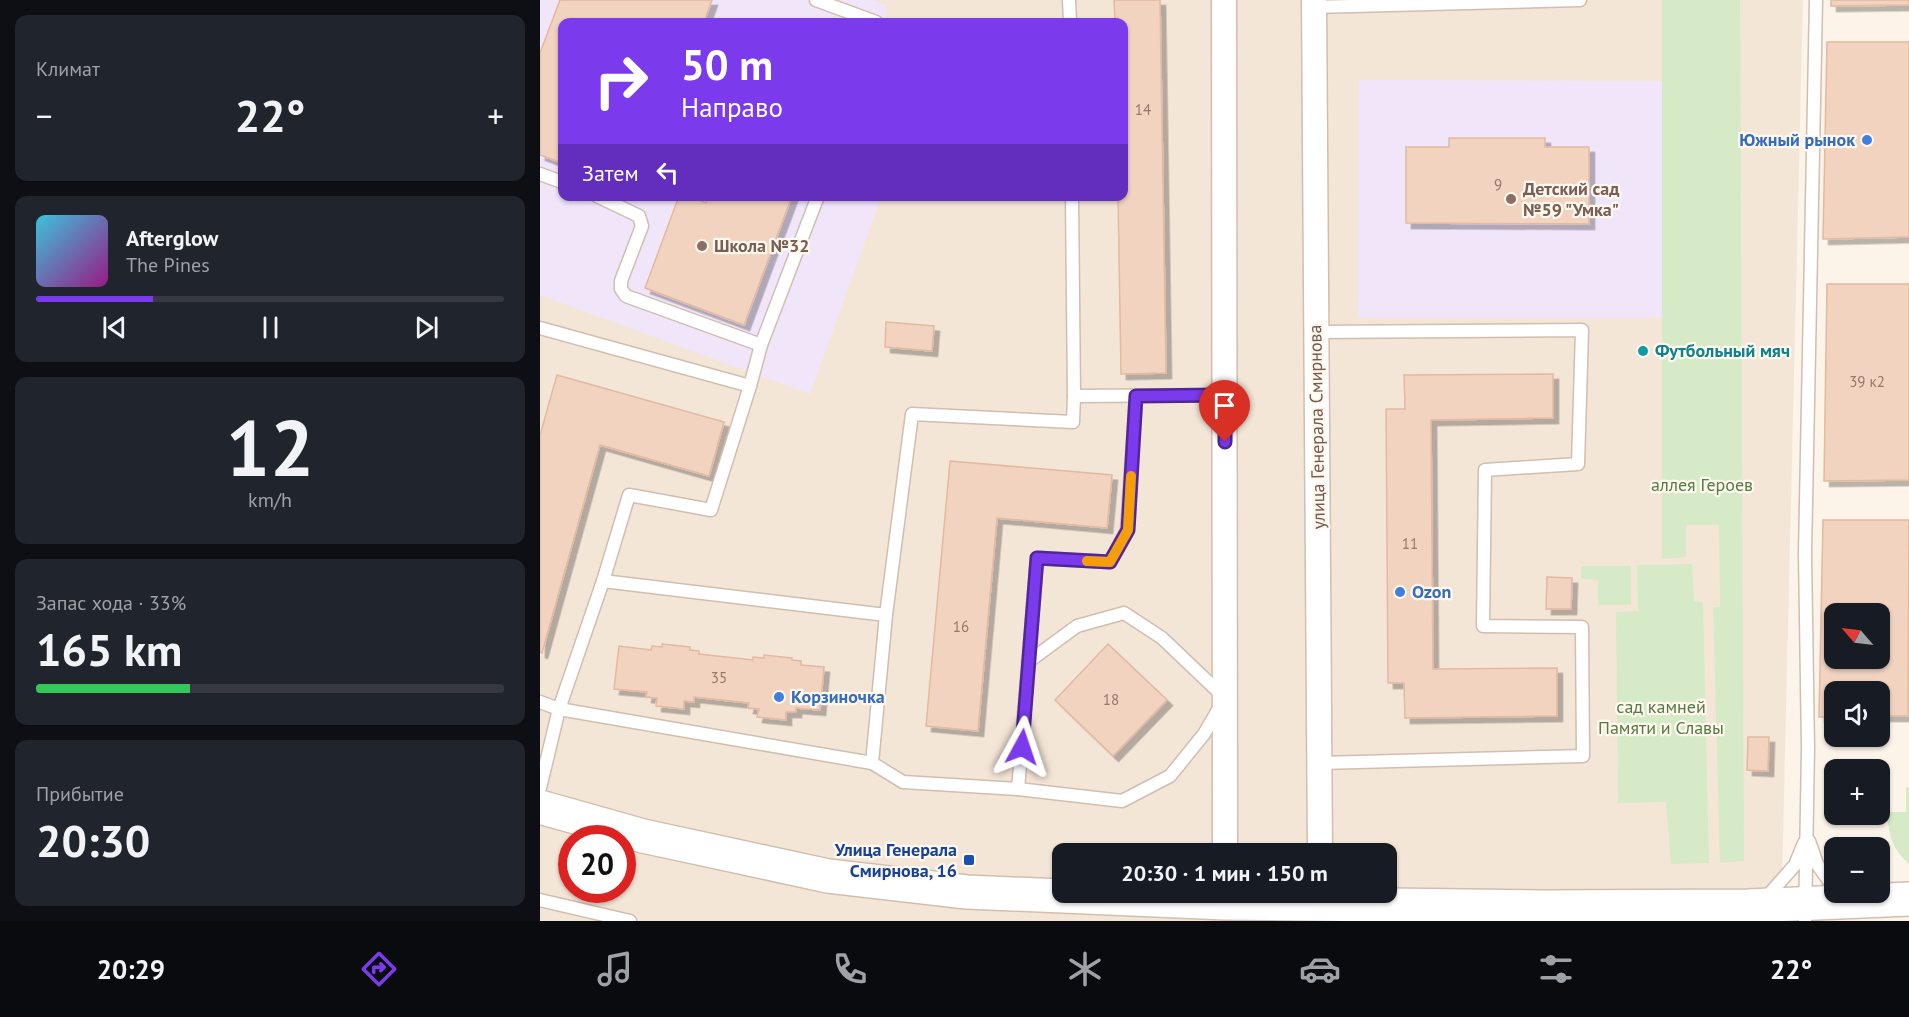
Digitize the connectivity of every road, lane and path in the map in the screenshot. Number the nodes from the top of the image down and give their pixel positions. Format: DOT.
graph roads {
  1 [pos="816,0"];
  2 [pos="1069,0"];
  3 [pos="1224,0"];
  4 [pos="1580,0"];
  5 [pos="1816,0"];
  6 [pos="1314,4"];
  7 [pos="865,18"];
  8 [pos="1070,18"];
  9 [pos="540,174"];
  10 [pos="558,181"];
  11 [pos="608,201"];
  12 [pos="816,201"];
  13 [pos="1072,201"];
  14 [pos="540,328"];
  15 [pos="1317,332"];
  16 [pos="761,345"];
  17 [pos="750,386"];
  18 [pos="1225,395"];
  19 [pos="1074,396"];
  20 [pos="1136,396"];
  21 [pos="603,581"];
  22 [pos="885,615"];
  23 [pos="1028,662"];
  24 [pos="1225,698"];
  25 [pos="540,702"];
  26 [pos="560,709"];
  27 [pos="872,763"];
  28 [pos="1320,763"];
  29 [pos="540,788"];
  30 [pos="1018,789"];
  31 [pos="540,807"];
  32 [pos="1807,837"];
  33 [pos="1225,843"];
  34 [pos="1320,843"];
  35 [pos="1824,874"];
  36 [pos="1052,894"];
  37 [pos="1890,898"];
  38 [pos="1909,899"];
  39 [pos="540,900"];
  40 [pos="1397,902"];
  41 [pos="1824,902"];
  42 [pos="1759,906"];
  43 [pos="1804,913"];
  44 [pos="630,921"];
  1 -- 7 [label="lane"];
  2 -- 8 [label="lane"];
  3 -- 18 [label="street"];
  4 -- 6 [label="lane"];
  5 -- 32 [label="lane"];
  6 -- 15 [label="street, улица Генерала Смирнова"];
  9 -- 10 [label="lane"];
  11 -- 16 [label="lane"];
  12 -- 16 [label="lane"];
  13 -- 19 [label="lane"];
  14 -- 17 [label="lane"];
  15 -- 28 [label="street, улица Генерала Смирнова"];
  15 -- 28 [label="lane"];
  16 -- 17 [label="lane"];
  17 -- 21 [label="lane"];
  18 -- 20 [label="lane"];
  18 -- 24 [label="street"];
  19 -- 20 [label="lane"];
  19 -- 22 [label="lane"];
  20 -- 23 [label="lane"];
  21 -- 22 [label="lane"];
  21 -- 26 [label="lane"];
  22 -- 27 [label="lane"];
  23 -- 24 [label="lane"];
  23 -- 30 [label="lane"];
  24 -- 30 [label="lane"];
  24 -- 33 [label="street"];
  25 -- 26 [label="lane"];
  26 -- 27 [label="lane"];
  26 -- 29 [label="lane"];
  27 -- 30 [label="lane"];
  28 -- 34 [label="street, улица Генерала Смирнова"];
  31 -- 36 [label="main road"];
  32 -- 35 [label="lane"];
  32 -- 42 [label="lane"];
  32 -- 43 [label="lane"];
  37 -- 38 [label="main road"];
  39 -- 44 [label="lane"];
  40 -- 42 [label="main road"];
  41 -- 43 [label="main road"];
  42 -- 43 [label="main road"];
}
